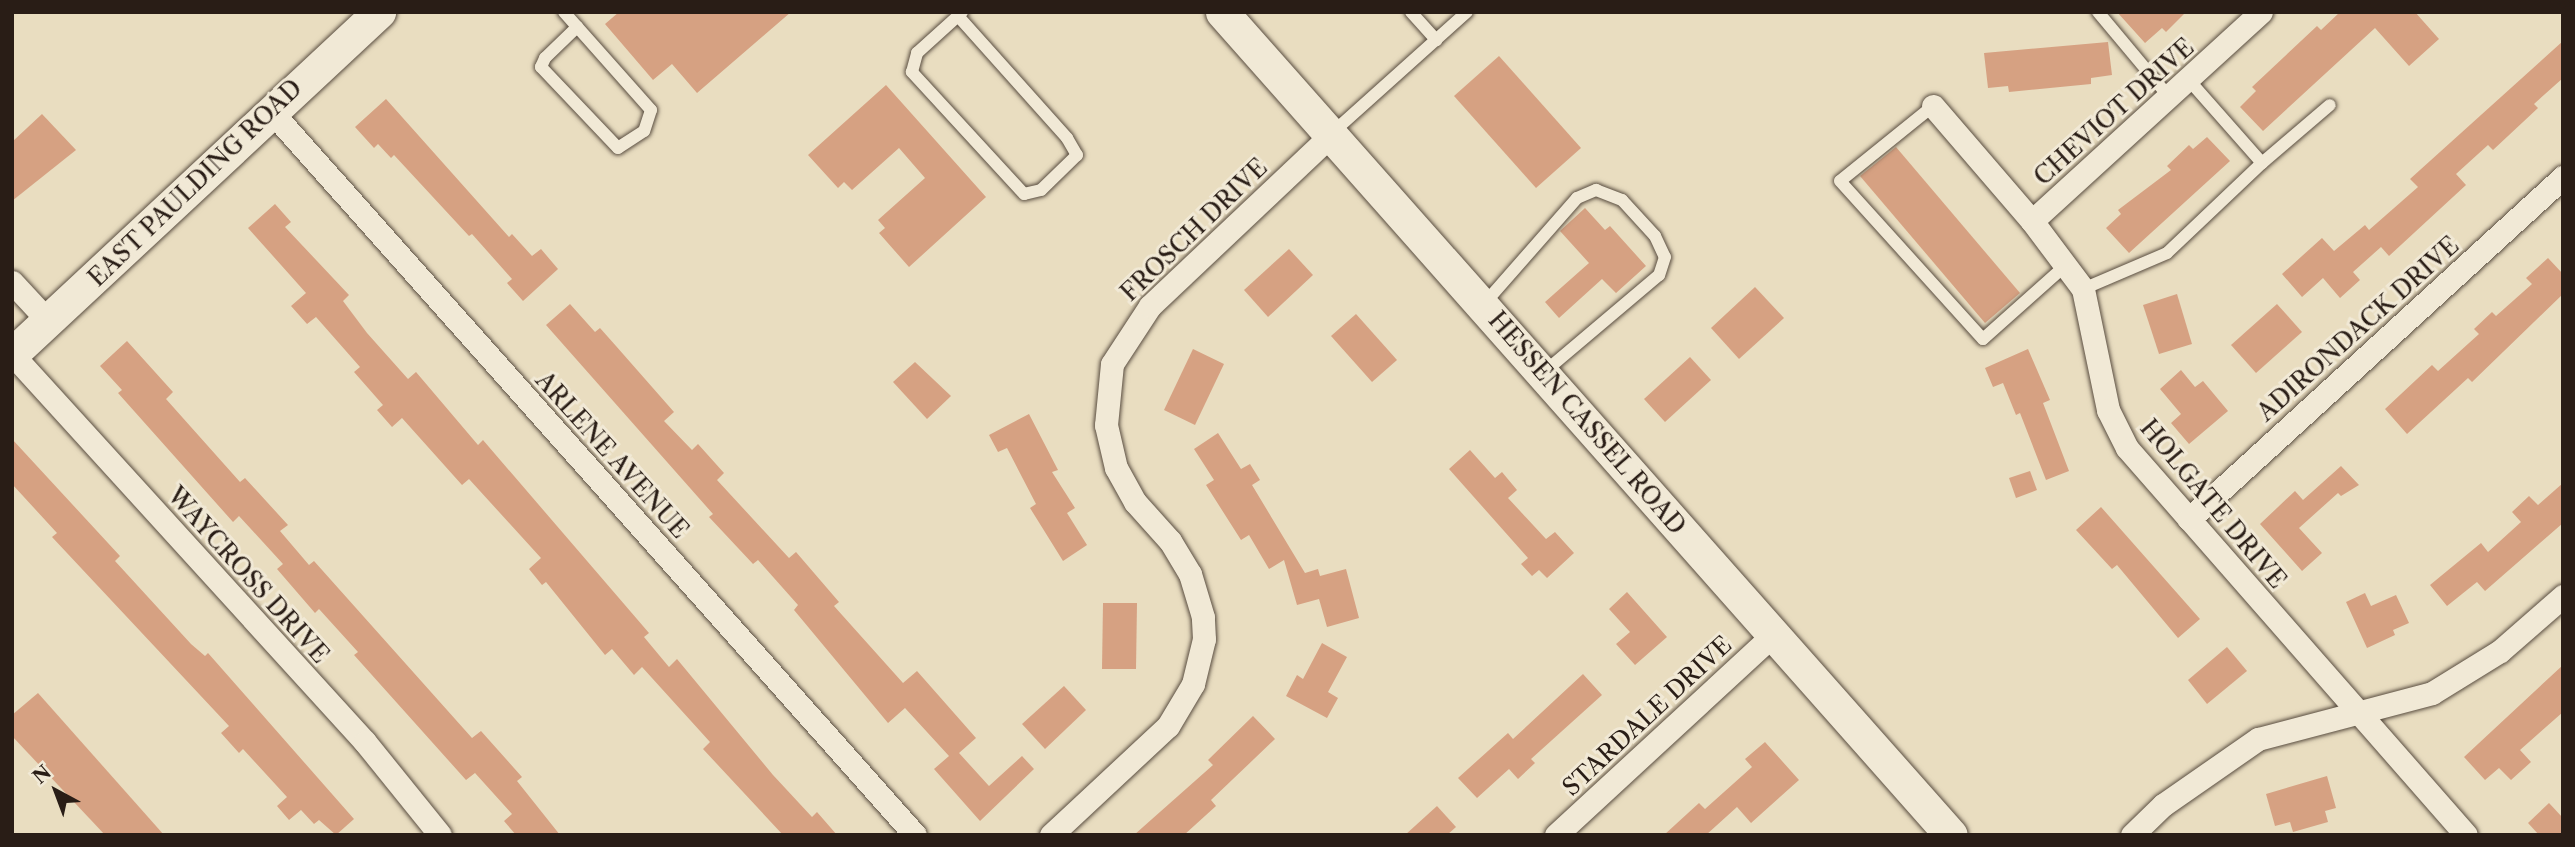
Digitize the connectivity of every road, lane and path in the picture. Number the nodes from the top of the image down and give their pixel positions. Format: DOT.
graph roads {
  1 [pos="379,12"];
  2 [pos="564,12"];
  3 [pos="1222,12"];
  4 [pos="1411,12"];
  5 [pos="1467,12"];
  6 [pos="2098,12"];
  7 [pos="2261,12"];
  8 [pos="960,14"];
  9 [pos="577,27"];
  10 [pos="1436,40"];
  11 [pos="2188,79"];
  12 [pos="2169,97"];
  13 [pos="2330,105"];
  14 [pos="1933,106"];
  15 [pos="270,110"];
  16 [pos="1332,134"];
  17 [pos="2262,163"];
  18 [pos="2563,177"];
  19 [pos="2032,221"];
  20 [pos="2065,265"];
  21 [pos="12,282"];
  22 [pos="2083,289"];
  23 [pos="1483,305"];
  24 [pos="49,322"];
  25 [pos="12,354"];
  26 [pos="1542,374"];
  27 [pos="2189,519"];
  28 [pos="2563,596"];
  29 [pos="1773,635"];
  30 [pos="2359,716"];
  31 [pos="433,832"];
  32 [pos="915,835"];
  33 [pos="1051,835"];
  34 [pos="1556,835"];
  35 [pos="1951,835"];
  36 [pos="2132,835"];
  37 [pos="2466,835"];
  1 -- 15 [label="main road, EAST PAULDING ROAD"];
  2 -- 9 [label="lane"];
  3 -- 16 [label="main road, HESSEN CASSEL ROAD"];
  4 -- 10 [label="lane"];
  5 -- 10 [label="lane"];
  6 -- 12 [label="lane"];
  7 -- 11 [label="street, CHEVIOT DRIVE"];
  8 -- 8 [label="lane"];
  9 -- 9 [label="lane"];
  10 -- 16 [label="lane"];
  11 -- 12 [label="street, CHEVIOT DRIVE"];
  11 -- 17 [label="lane"];
  12 -- 19 [label="street, CHEVIOT DRIVE"];
  13 -- 17 [label="lane"];
  14 -- 19 [label="street, HOLGATE DRIVE"];
  14 -- 20 [label="lane"];
  15 -- 24 [label="main road, EAST PAULDING ROAD"];
  15 -- 32 [label="street, ARLENE AVENUE"];
  16 -- 23 [label="main road, HESSEN CASSEL ROAD"];
  16 -- 33 [label="street, FROSCH DRIVE"];
  17 -- 22 [label="lane"];
  18 -- 27 [label="street, ADIRONDACK DRIVE"];
  19 -- 20 [label="street, HOLGATE DRIVE"];
  20 -- 22 [label="street, HOLGATE DRIVE"];
  21 -- 24 [label="street"];
  22 -- 27 [label="street, HOLGATE DRIVE"];
  23 -- 26 [label="main road, HESSEN CASSEL ROAD"];
  23 -- 26 [label="lane"];
  24 -- 25 [label="main road, EAST PAULDING ROAD"];
  25 -- 31 [label="street, WAYCROSS DRIVE"];
  26 -- 29 [label="main road, HESSEN CASSEL ROAD"];
  27 -- 30 [label="street, HOLGATE DRIVE"];
  28 -- 30 [label="street"];
  29 -- 34 [label="street, STARDALE DRIVE"];
  29 -- 35 [label="main road, HESSEN CASSEL ROAD"];
  30 -- 36 [label="street"];
  30 -- 37 [label="street, HOLGATE DRIVE"];
}
